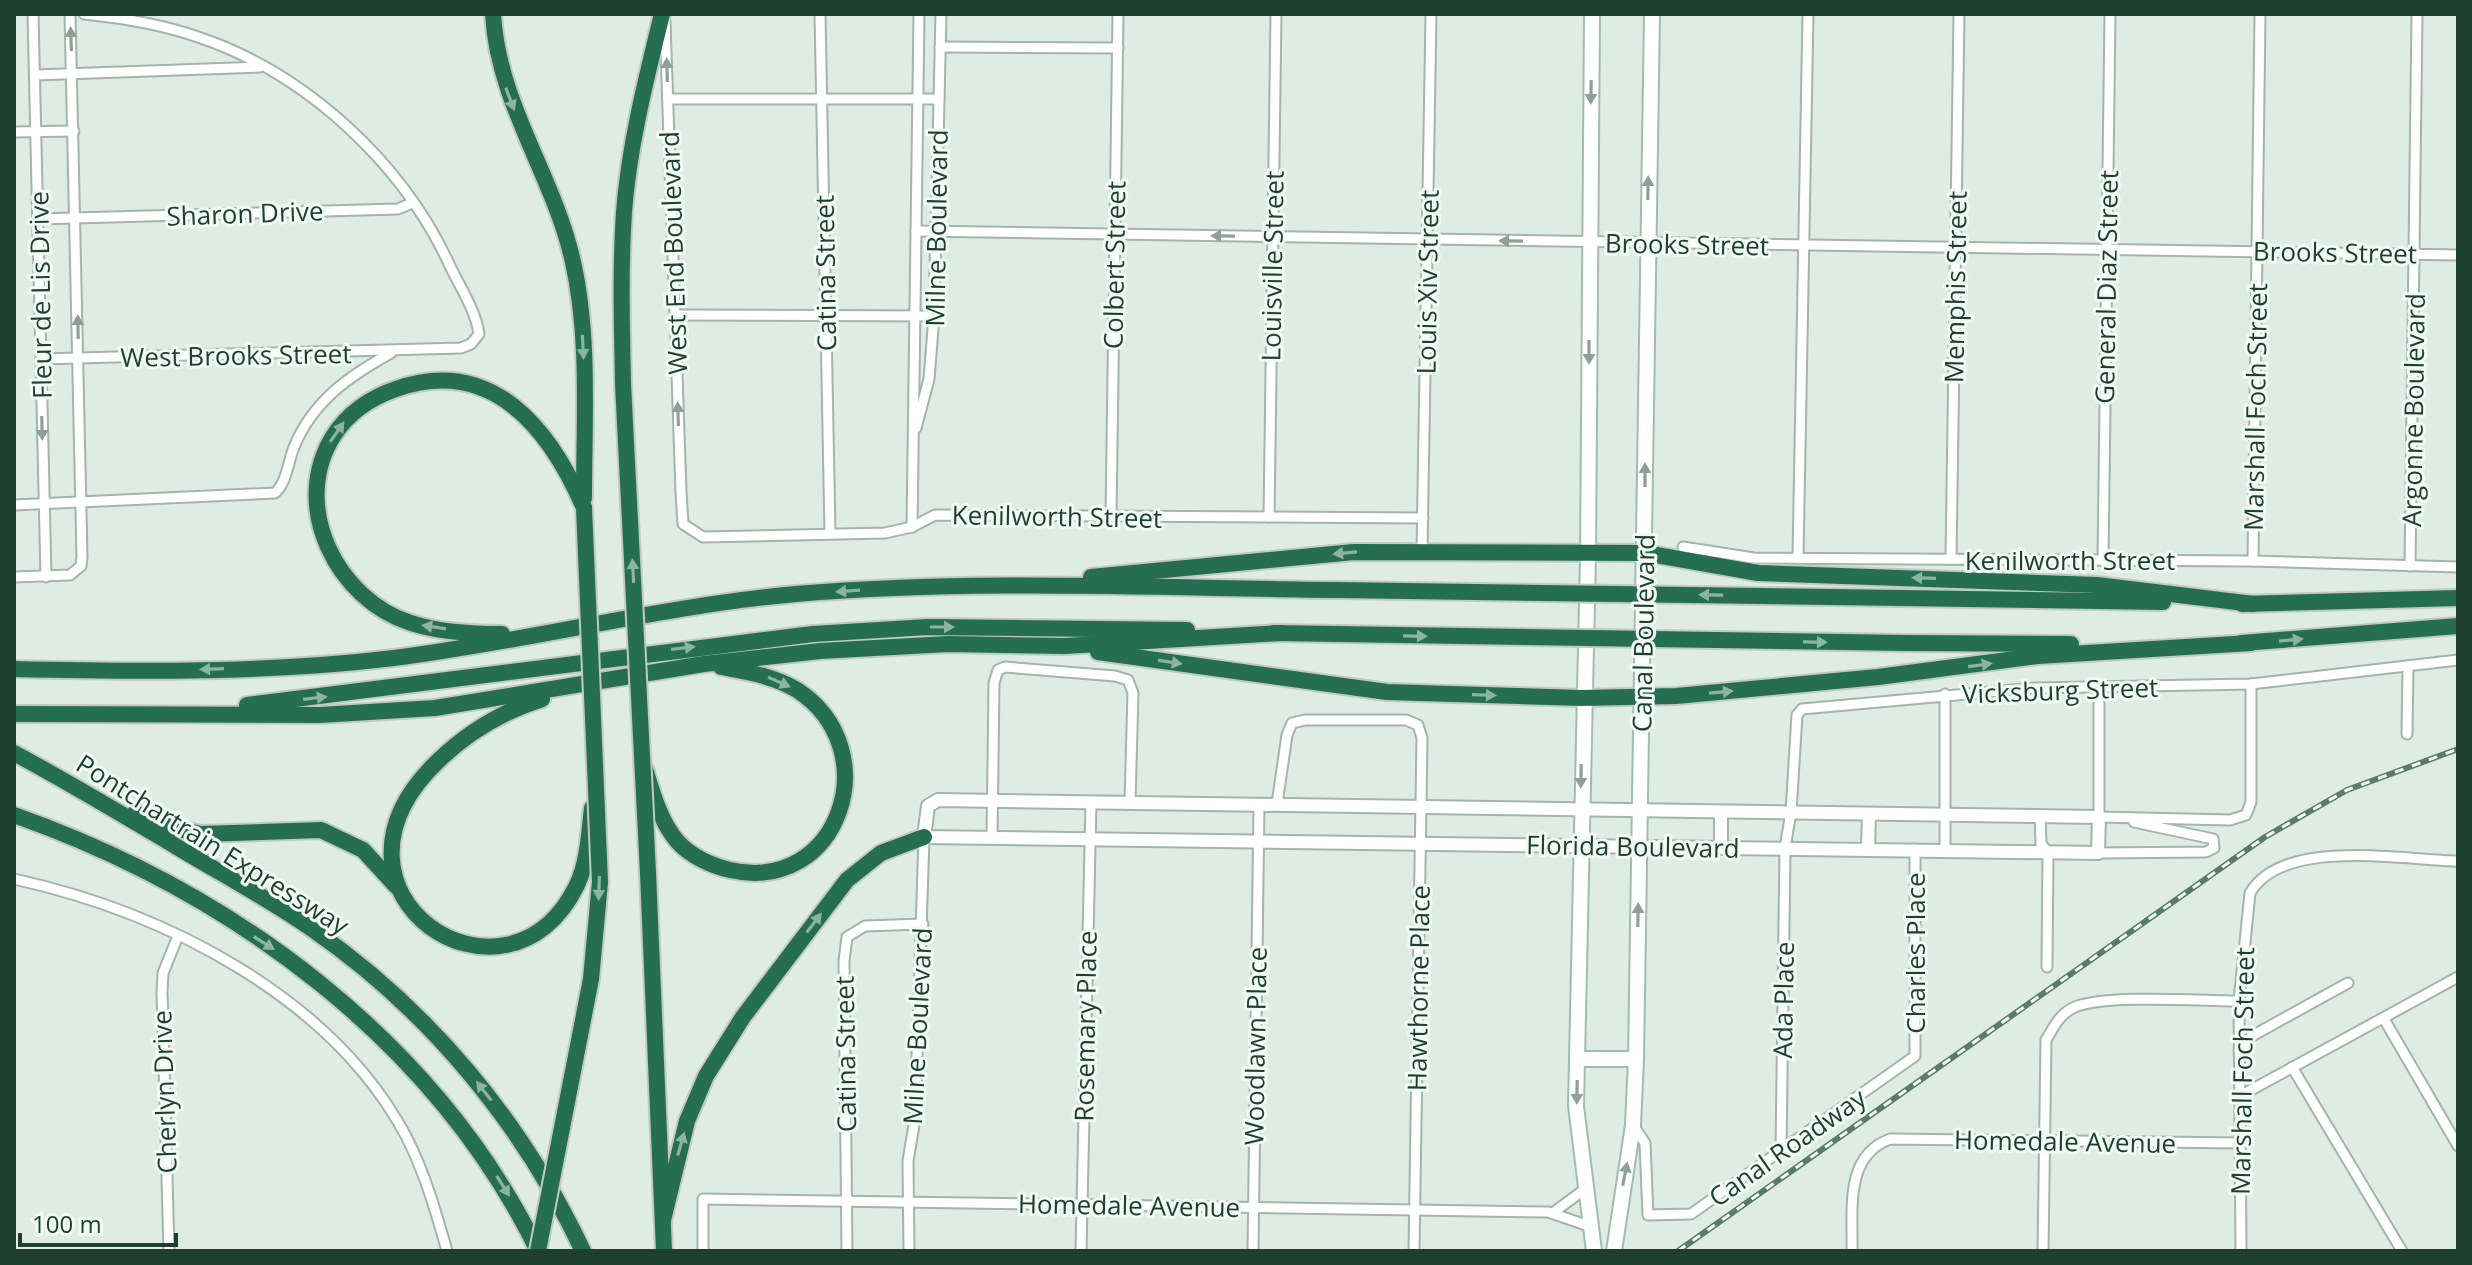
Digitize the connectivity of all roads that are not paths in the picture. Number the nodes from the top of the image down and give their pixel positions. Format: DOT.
graph roads {
  1 [pos="33,14"];
  2 [pos="70,14"];
  3 [pos="84,14"];
  4 [pos="663,14"];
  5 [pos="820,14"];
  6 [pos="919,14"];
  7 [pos="941,14"];
  8 [pos="1118,14"];
  9 [pos="1276,14"];
  10 [pos="1431,14"];
  11 [pos="1592,14"];
  12 [pos="1652,14"];
  13 [pos="1808,14"];
  14 [pos="1959,14"];
  15 [pos="2110,14"];
  16 [pos="2260,14"];
  17 [pos="2417,14"];
  18 [pos="492,17"];
  19 [pos="940,47"];
  20 [pos="1118,48"];
  21 [pos="263,67"];
  22 [pos="72,74"];
  23 [pos="35,75"];
  24 [pos="823,98"];
  25 [pos="668,99"];
  26 [pos="918,99"];
  27 [pos="939,99"];
  28 [pos="36,131"];
  29 [pos="74,131"];
  30 [pos="14,132"];
  31 [pos="412,203"];
  32 [pos="76,218"];
  33 [pos="38,219"];
  34 [pos="916,231"];
  35 [pos="936,231"];
  36 [pos="1113,233"];
  37 [pos="1273,237"];
  38 [pos="1427,239"];
  39 [pos="1589,243"];
  40 [pos="1647,244"];
  41 [pos="1804,245"];
  42 [pos="1956,246"];
  43 [pos="2106,250"];
  44 [pos="2257,251"];
  45 [pos="2415,254"];
  46 [pos="2458,255"];
  47 [pos="675,315"];
  48 [pos="826,315"];
  49 [pos="916,316"];
  50 [pos="934,316"];
  51 [pos="394,351"];
  52 [pos="78,358"];
  53 [pos="41,359"];
  54 [pos="912,439"];
  55 [pos="681,492"];
  56 [pos="82,501"];
  57 [pos="44,503"];
  58 [pos="14,505"];
  59 [pos="584,508"];
  60 [pos="1111,517"];
  61 [pos="1269,517"];
  62 [pos="1423,518"];
  63 [pos="912,527"];
  64 [pos="830,533"];
  65 [pos="1683,547"];
  66 [pos="1422,551"];
  67 [pos="1645,553"];
  68 [pos="1588,555"];
  69 [pos="1798,557"];
  70 [pos="1951,559"];
  71 [pos="2103,561"];
  72 [pos="2253,561"];
  73 [pos="2410,566"];
  74 [pos="2458,567"];
  75 [pos="14,577"];
  76 [pos="46,577"];
  77 [pos="1010,584"];
  78 [pos="2452,599"];
  79 [pos="2253,604"];
  80 [pos="2453,626"];
  81 [pos="1281,633"];
  82 [pos="539,635"];
  83 [pos="2251,643"];
  84 [pos="1065,646"];
  85 [pos="2458,660"];
  86 [pos="704,664"];
  87 [pos="2408,666"];
  88 [pos="14,669"];
  89 [pos="583,684"];
  90 [pos="2251,684"];
  91 [pos="2099,688"];
  92 [pos="1945,694"];
  93 [pos="1643,697"];
  94 [pos="1582,698"];
  95 [pos="14,714"];
  96 [pos="97,714"];
  97 [pos="2407,734"];
  98 [pos="14,753"];
  99 [pos="644,766"];
  100 [pos="67,782"];
  101 [pos="595,782"];
  102 [pos="993,800"];
  103 [pos="932,802"];
  104 [pos="1091,802"];
  105 [pos="1130,802"];
  106 [pos="1259,804"];
  107 [pos="1277,804"];
  108 [pos="1421,807"];
  109 [pos="1581,809"];
  110 [pos="1640,812"];
  111 [pos="1721,812"];
  112 [pos="1791,812"];
  113 [pos="1869,814"];
  114 [pos="14,815"];
  115 [pos="1947,815"];
  116 [pos="2040,816"];
  117 [pos="2099,817"];
  118 [pos="924,837"];
  119 [pos="992,837"];
  120 [pos="1090,837"];
  121 [pos="1258,840"];
  122 [pos="1421,843"];
  123 [pos="1640,845"];
  124 [pos="1579,846"];
  125 [pos="1721,847"];
  126 [pos="1785,848"];
  127 [pos="1868,849"];
  128 [pos="1915,849"];
  129 [pos="1945,850"];
  130 [pos="2048,852"];
  131 [pos="2098,853"];
  132 [pos="2458,861"];
  133 [pos="14,879"];
  134 [pos="397,887"];
  135 [pos="923,924"];
  136 [pos="178,936"];
  137 [pos="2047,967"];
  138 [pos="2458,977"];
  139 [pos="2348,983"];
  140 [pos="2239,1001"];
  141 [pos="2384,1019"];
  142 [pos="2239,1051"];
  143 [pos="1915,1056"];
  144 [pos="1577,1059"];
  145 [pos="1636,1059"];
  146 [pos="2292,1067"];
  147 [pos="2240,1096"];
  148 [pos="1633,1125"];
  149 [pos="2045,1141"];
  150 [pos="2240,1143"];
  151 [pos="2458,1146"];
  152 [pos="1781,1152"];
  153 [pos="1585,1189"];
  154 [pos="847,1201"];
  155 [pos="906,1201"];
  156 [pos="1081,1205"];
  157 [pos="1253,1208"];
  158 [pos="1415,1210"];
  159 [pos="1554,1212"];
  160 [pos="663,1220"];
  161 [pos="1589,1226"];
  162 [pos="169,1251"];
  163 [pos="447,1251"];
  164 [pos="538,1251"];
  165 [pos="583,1251"];
  166 [pos="664,1251"];
  167 [pos="703,1251"];
  168 [pos="847,1251"];
  169 [pos="909,1251"];
  170 [pos="1081,1251"];
  171 [pos="1253,1251"];
  172 [pos="1414,1251"];
  173 [pos="1594,1251"];
  174 [pos="1614,1251"];
  175 [pos="1852,1251"];
  176 [pos="2043,1251"];
  177 [pos="2241,1251"];
  178 [pos="2402,1251"];
  1 -- 23 [label="street, Fleur de Lis Drive"];
  22 -- 2 [label="street, Fleur de Lis Drive, one-way"];
  3 -- 21 [label="street"];
  25 -- 4 [label="street, West End Boulevard, one-way"];
  99 -- 4 [label="highway, one-way, bridge"];
  5 -- 24 [label="street, Catina Street"];
  6 -- 26 [label="street, Milne Boulevard"];
  7 -- 19 [label="street, Milne Boulevard"];
  8 -- 20 [label="street, Colbert Street"];
  9 -- 37 [label="street, Louisville Street"];
  10 -- 38 [label="street, Louis Xiv Street"];
  11 -- 39 [label="main road, one-way"];
  40 -- 12 [label="main road, Canal Boulevard, one-way"];
  13 -- 41 [label="street"];
  14 -- 42 [label="street, Memphis Street"];
  15 -- 43 [label="street, General Diaz Street"];
  16 -- 44 [label="street, Marshall Foch Street"];
  17 -- 45 [label="street, Argonne Boulevard"];
  18 -- 59 [label="highway, one-way"];
  19 -- 20 [label="street"];
  19 -- 27 [label="street, Milne Boulevard"];
  20 -- 36 [label="street, Colbert Street"];
  21 -- 22 [label="street"];
  21 -- 31 [label="street"];
  22 -- 23 [label="street"];
  22 -- 29 [label="street, Fleur de Lis Drive"];
  23 -- 28 [label="street, Fleur de Lis Drive"];
  24 -- 25 [label="street"];
  24 -- 26 [label="street"];
  24 -- 48 [label="street, Catina Street"];
  25 -- 47 [label="street, West End Boulevard"];
  26 -- 27 [label="street"];
  26 -- 34 [label="street, Milne Boulevard"];
  27 -- 35 [label="street, Milne Boulevard"];
  28 -- 29 [label="street"];
  28 -- 30 [label="street"];
  28 -- 33 [label="street, Fleur de Lis Drive"];
  29 -- 32 [label="street, Fleur de Lis Drive"];
  31 -- 32 [label="street, Sharon Drive"];
  31 -- 51 [label="street"];
  32 -- 33 [label="street, Sharon Drive"];
  52 -- 32 [label="street, Fleur de Lis Drive, one-way"];
  33 -- 53 [label="street, Fleur de Lis Drive"];
  34 -- 35 [label="street, Brooks Street"];
  34 -- 49 [label="street, Milne Boulevard"];
  35 -- 36 [label="street, Brooks Street"];
  35 -- 50 [label="street, Milne Boulevard"];
  37 -- 36 [label="street, Brooks Street, one-way"];
  36 -- 60 [label="street, Colbert Street"];
  37 -- 38 [label="street, Brooks Street"];
  37 -- 61 [label="street, Louisville Street"];
  39 -- 38 [label="street, Brooks Street, one-way"];
  38 -- 62 [label="street, Louis Xiv Street"];
  39 -- 40 [label="street, Brooks Street"];
  39 -- 68 [label="main road, one-way"];
  40 -- 41 [label="street, Brooks Street"];
  67 -- 40 [label="main road, Canal Boulevard, one-way"];
  41 -- 42 [label="street, Brooks Street"];
  41 -- 69 [label="street"];
  42 -- 43 [label="street, Brooks Street"];
  42 -- 70 [label="street, Memphis Street"];
  43 -- 44 [label="street, Brooks Street"];
  43 -- 71 [label="street, General Diaz Street"];
  44 -- 45 [label="street, Brooks Street"];
  44 -- 72 [label="street, Marshall Foch Street"];
  45 -- 46 [label="street, Brooks Street"];
  45 -- 73 [label="street, Argonne Boulevard"];
  47 -- 48 [label="street"];
  55 -- 47 [label="street, West End Boulevard, one-way"];
  48 -- 49 [label="street"];
  48 -- 64 [label="street, Catina Street"];
  49 -- 50 [label="street"];
  49 -- 54 [label="street, Milne Boulevard"];
  50 -- 54 [label="street, Milne Boulevard"];
  51 -- 52 [label="street, West Brooks Street"];
  51 -- 56 [label="street"];
  52 -- 53 [label="street, West Brooks Street"];
  52 -- 56 [label="street, Fleur de Lis Drive"];
  53 -- 57 [label="street, Fleur de Lis Drive, one-way"];
  54 -- 63 [label="street, Milne Boulevard"];
  55 -- 64 [label="street, Kenilworth Street"];
  56 -- 57 [label="street"];
  56 -- 76 [label="street, Fleur de Lis Drive"];
  57 -- 58 [label="street"];
  57 -- 76 [label="street, Fleur de Lis Drive"];
  82 -- 59 [label="highway, one-way"];
  59 -- 101 [label="highway, bridge"];
  60 -- 61 [label="street, Kenilworth Street"];
  60 -- 63 [label="street, Kenilworth Street"];
  61 -- 62 [label="street, Kenilworth Street"];
  62 -- 66 [label="street, Louis Xiv Street"];
  63 -- 64 [label="street, Kenilworth Street"];
  65 -- 69 [label="street, Kenilworth Street"];
  66 -- 68 [label="highway"];
  66 -- 77 [label="highway, one-way"];
  67 -- 68 [label="highway"];
  79 -- 67 [label="highway, one-way"];
  67 -- 93 [label="main road, Canal Boulevard"];
  68 -- 94 [label="main road"];
  69 -- 70 [label="street, Kenilworth Street"];
  70 -- 71 [label="street, Kenilworth Street"];
  71 -- 72 [label="street, Kenilworth Street"];
  72 -- 73 [label="street, Kenilworth Street"];
  73 -- 74 [label="street, Kenilworth Street"];
  75 -- 76 [label="street"];
  79 -- 77 [label="highway, one-way, bridge"];
  77 -- 82 [label="highway, one-way"];
  78 -- 79 [label="highway"];
  83 -- 80 [label="highway, one-way"];
  81 -- 83 [label="highway, one-way, bridge"];
  81 -- 84 [label="highway"];
  96 -- 81 [label="highway, one-way"];
  82 -- 88 [label="highway, one-way"];
  93 -- 83 [label="highway, one-way"];
  84 -- 86 [label="highway"];
  84 -- 94 [label="highway, one-way"];
  85 -- 87 [label="street, Vicksburg Street"];
  86 -- 89 [label="highway"];
  86 -- 99 [label="highway, one-way"];
  87 -- 90 [label="street, Vicksburg Street"];
  87 -- 97 [label="street"];
  89 -- 96 [label="highway"];
  89 -- 134 [label="highway"];
  90 -- 91 [label="street, Vicksburg Street"];
  90 -- 117 [label="street, Florida Boulevard"];
  91 -- 92 [label="street, Vicksburg Street"];
  91 -- 117 [label="street"];
  92 -- 112 [label="street, Vicksburg Street"];
  92 -- 115 [label="street"];
  93 -- 94 [label="highway"];
  93 -- 110 [label="main road, Canal Boulevard"];
  94 -- 109 [label="main road, one-way"];
  95 -- 96 [label="highway"];
  98 -- 100 [label="highway, Pontchartrain Expressway"];
  99 -- 160 [label="highway, bridge"];
  100 -- 134 [label="highway"];
  165 -- 100 [label="highway, Pontchartrain Expressway, one-way"];
  101 -- 134 [label="highway, bridge"];
  101 -- 164 [label="highway, one-way, bridge"];
  102 -- 103 [label="street, Florida Boulevard"];
  102 -- 104 [label="street, Florida Boulevard"];
  102 -- 105 [label="street"];
  102 -- 119 [label="street"];
  103 -- 118 [label="street, Milne Boulevard"];
  104 -- 105 [label="street, Florida Boulevard"];
  104 -- 120 [label="street, Rosemary Place"];
  105 -- 106 [label="street, Florida Boulevard"];
  106 -- 107 [label="street, Florida Boulevard"];
  106 -- 121 [label="street, Woodlawn Place"];
  107 -- 108 [label="street, Florida Boulevard"];
  107 -- 108 [label="street, Hawthorne Place"];
  108 -- 109 [label="street, Florida Boulevard"];
  108 -- 122 [label="street, Hawthorne Place"];
  109 -- 110 [label="street, Florida Boulevard"];
  109 -- 124 [label="main road"];
  110 -- 111 [label="street, Florida Boulevard"];
  110 -- 123 [label="main road, Canal Boulevard"];
  111 -- 112 [label="street, Florida Boulevard"];
  111 -- 125 [label="street"];
  112 -- 113 [label="street, Florida Boulevard"];
  112 -- 126 [label="street, Vicksburg Street"];
  113 -- 115 [label="street, Florida Boulevard"];
  113 -- 127 [label="street"];
  114 -- 164 [label="highway, one-way"];
  115 -- 116 [label="street, Florida Boulevard"];
  115 -- 129 [label="street"];
  116 -- 117 [label="street, Florida Boulevard"];
  116 -- 130 [label="street"];
  117 -- 131 [label="street"];
  117 -- 131 [label="street, Florida Boulevard"];
  118 -- 119 [label="street, Florida Boulevard"];
  118 -- 135 [label="street, Milne Boulevard"];
  160 -- 118 [label="highway, one-way"];
  119 -- 120 [label="street, Florida Boulevard"];
  120 -- 121 [label="street, Florida Boulevard"];
  120 -- 156 [label="street, Rosemary Place"];
  121 -- 122 [label="street, Florida Boulevard"];
  121 -- 157 [label="street, Woodlawn Place"];
  122 -- 124 [label="street, Florida Boulevard"];
  122 -- 158 [label="street, Hawthorne Place"];
  123 -- 124 [label="street, Florida Boulevard"];
  123 -- 125 [label="street, Florida Boulevard"];
  145 -- 123 [label="main road, Canal Boulevard, one-way"];
  124 -- 144 [label="main road"];
  125 -- 126 [label="street, Florida Boulevard"];
  126 -- 127 [label="street, Florida Boulevard"];
  126 -- 152 [label="street, Ada Place"];
  127 -- 128 [label="street, Florida Boulevard"];
  128 -- 129 [label="street, Florida Boulevard"];
  128 -- 143 [label="street, Charles Place"];
  129 -- 130 [label="street, Florida Boulevard"];
  130 -- 131 [label="street, Florida Boulevard"];
  130 -- 137 [label="street"];
  132 -- 140 [label="street, Marshall Foch Street"];
  133 -- 136 [label="street"];
  135 -- 154 [label="street, Catina Street"];
  135 -- 155 [label="street, Milne Boulevard"];
  136 -- 162 [label="street, Cherlyn Drive"];
  136 -- 163 [label="street"];
  138 -- 141 [label="street"];
  139 -- 142 [label="street"];
  140 -- 142 [label="street, Marshall Foch Street"];
  140 -- 149 [label="street"];
  141 -- 146 [label="street"];
  141 -- 151 [label="street"];
  142 -- 147 [label="street, Marshall Foch Street"];
  143 -- 152 [label="street, Canal Roadway"];
  144 -- 145 [label="main road"];
  144 -- 153 [label="main road, one-way"];
  145 -- 148 [label="main road, Canal Boulevard"];
  146 -- 147 [label="street"];
  146 -- 178 [label="street"];
  147 -- 150 [label="street, Marshall Foch Street"];
  148 -- 152 [label="street, Canal Roadway"];
  174 -- 148 [label="main road, Canal Boulevard, one-way"];
  149 -- 150 [label="street, Homedale Avenue"];
  149 -- 175 [label="street, Homedale Avenue"];
  149 -- 176 [label="street"];
  150 -- 177 [label="street, Marshall Foch Street"];
  153 -- 159 [label="street"];
  153 -- 161 [label="main road"];
  154 -- 155 [label="street, Homedale Avenue"];
  154 -- 167 [label="street, Homedale Avenue"];
  154 -- 168 [label="street, Catina Street"];
  155 -- 156 [label="street, Homedale Avenue"];
  155 -- 169 [label="street, Milne Boulevard"];
  156 -- 157 [label="street, Homedale Avenue"];
  156 -- 170 [label="street, Rosemary Place"];
  157 -- 158 [label="street, Homedale Avenue"];
  157 -- 171 [label="street, Woodlawn Place"];
  158 -- 159 [label="street, Homedale Avenue"];
  158 -- 172 [label="street, Hawthorne Place"];
  159 -- 161 [label="street, Homedale Avenue"];
  160 -- 166 [label="highway"];
  161 -- 173 [label="main road"];
}
